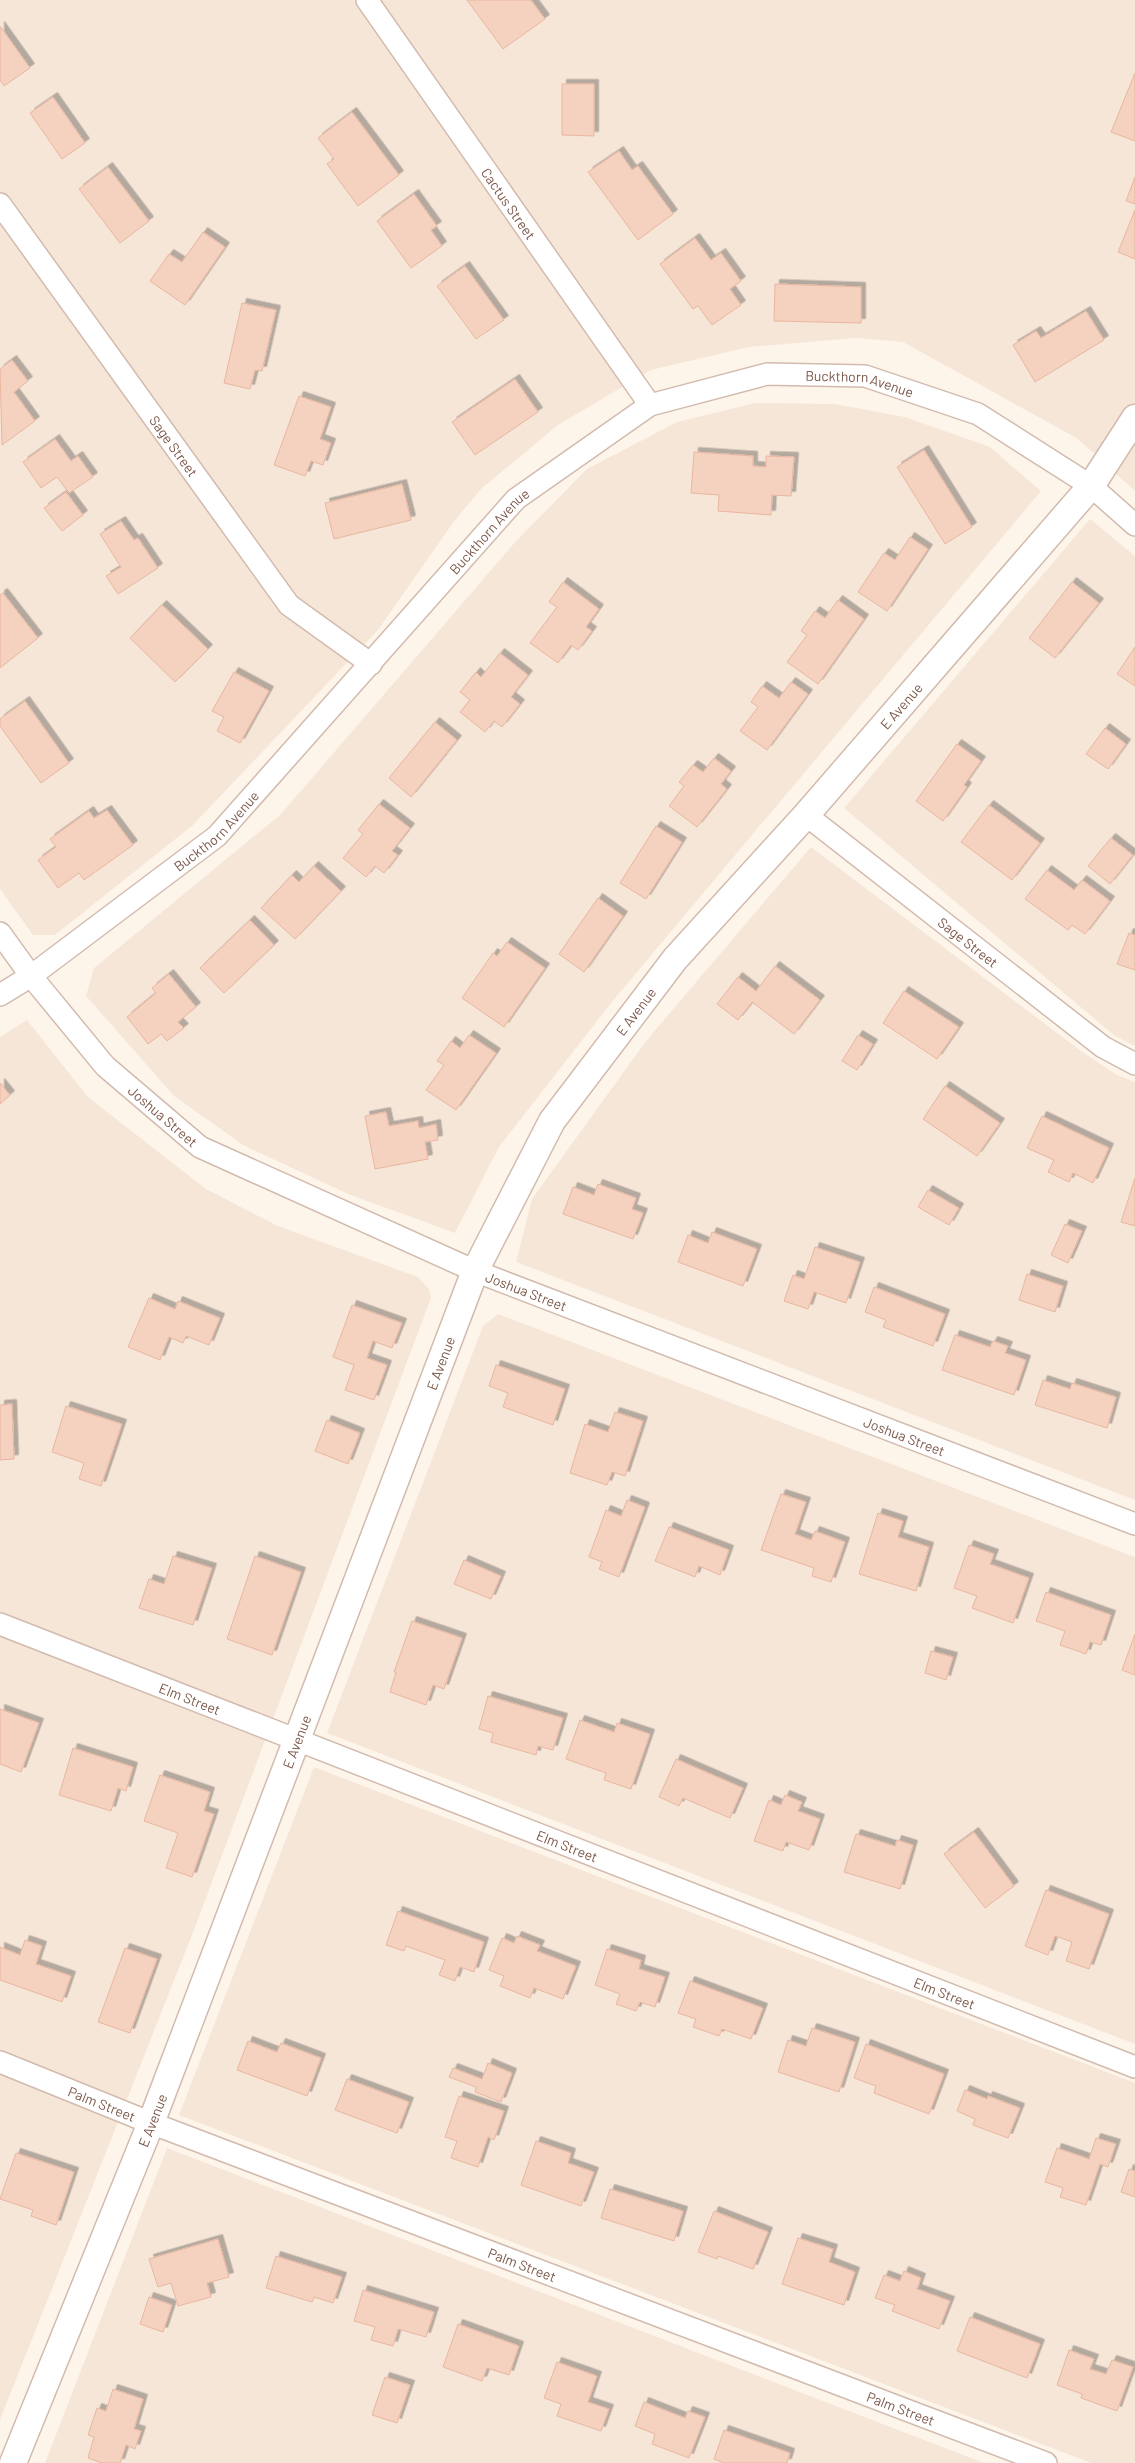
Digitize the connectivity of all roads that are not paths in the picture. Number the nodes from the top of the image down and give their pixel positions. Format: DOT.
graph roads {
  1 [pos="367,0"];
  2 [pos="0,204"];
  3 [pos="650,405"];
  4 [pos="1135,418"];
  5 [pos="1091,486"];
  6 [pos="1135,525"];
  7 [pos="371,664"];
  8 [pos="806,815"];
  9 [pos="0,933"];
  10 [pos="31,976"];
  11 [pos="0,995"];
  12 [pos="1135,1064"];
  13 [pos="475,1271"];
  14 [pos="1135,1524"];
  15 [pos="0,1624"];
  16 [pos="298,1741"];
  17 [pos="0,2062"];
  18 [pos="1135,2067"];
  19 [pos="151,2123"];
  20 [pos="13,2463"];
  21 [pos="1046,2463"];
  1 -- 3 [label="street, Cactus Street"];
  2 -- 7 [label="street, Sage Street"];
  3 -- 5 [label="street, Buckthorn Avenue"];
  3 -- 7 [label="street, Buckthorn Avenue"];
  4 -- 5 [label="street, E Avenue"];
  5 -- 6 [label="street"];
  5 -- 8 [label="street, E Avenue"];
  7 -- 10 [label="street, Buckthorn Avenue"];
  8 -- 12 [label="street, Sage Street"];
  8 -- 13 [label="street, E Avenue"];
  9 -- 10 [label="street, Joshua Street"];
  10 -- 11 [label="street, Buckthorn Avenue"];
  10 -- 13 [label="street, Joshua Street"];
  13 -- 14 [label="street, Joshua Street"];
  13 -- 16 [label="street, E Avenue"];
  15 -- 16 [label="street, Elm Street"];
  16 -- 18 [label="street, Elm Street"];
  16 -- 19 [label="street, E Avenue"];
  17 -- 19 [label="street, Palm Street"];
  19 -- 20 [label="street, E Avenue"];
  19 -- 21 [label="street, Palm Street"];
}
